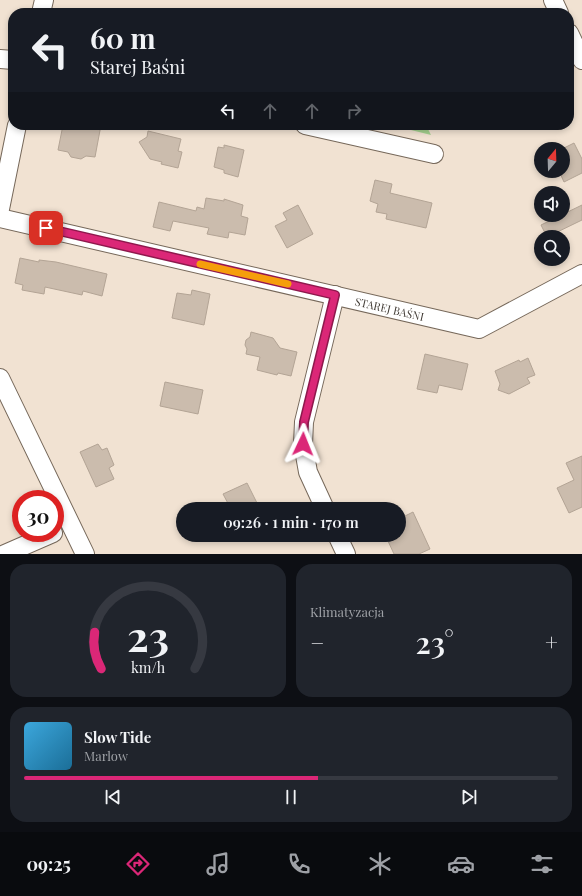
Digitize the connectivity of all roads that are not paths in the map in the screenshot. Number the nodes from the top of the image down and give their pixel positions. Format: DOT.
graph roads {
  1 [pos="574,43"];
  2 [pos="582,60"];
  3 [pos="16,130"];
  4 [pos="327,130"];
  5 [pos="434,154"];
  6 [pos="0,209"];
  7 [pos="0,218"];
  8 [pos="582,274"];
  9 [pos="335,295"];
  10 [pos="0,378"];
  11 [pos="43,490"];
  12 [pos="322,502"];
  13 [pos="64,535"];
  14 [pos="32,542"];
  15 [pos="340,542"];
  16 [pos="5,554"];
  17 [pos="85,554"];
  18 [pos="346,554"];
  1 -- 2 [label="street"];
  3 -- 6 [label="street"];
  4 -- 5 [label="street"];
  7 -- 9 [label="street, STAREJ BAŚNI"];
  8 -- 9 [label="street, STAREJ BAŚNI"];
  9 -- 12 [label="street"];
  10 -- 11 [label="street"];
  13 -- 17 [label="street"];
  14 -- 16 [label="street"];
  15 -- 18 [label="street"];
}
